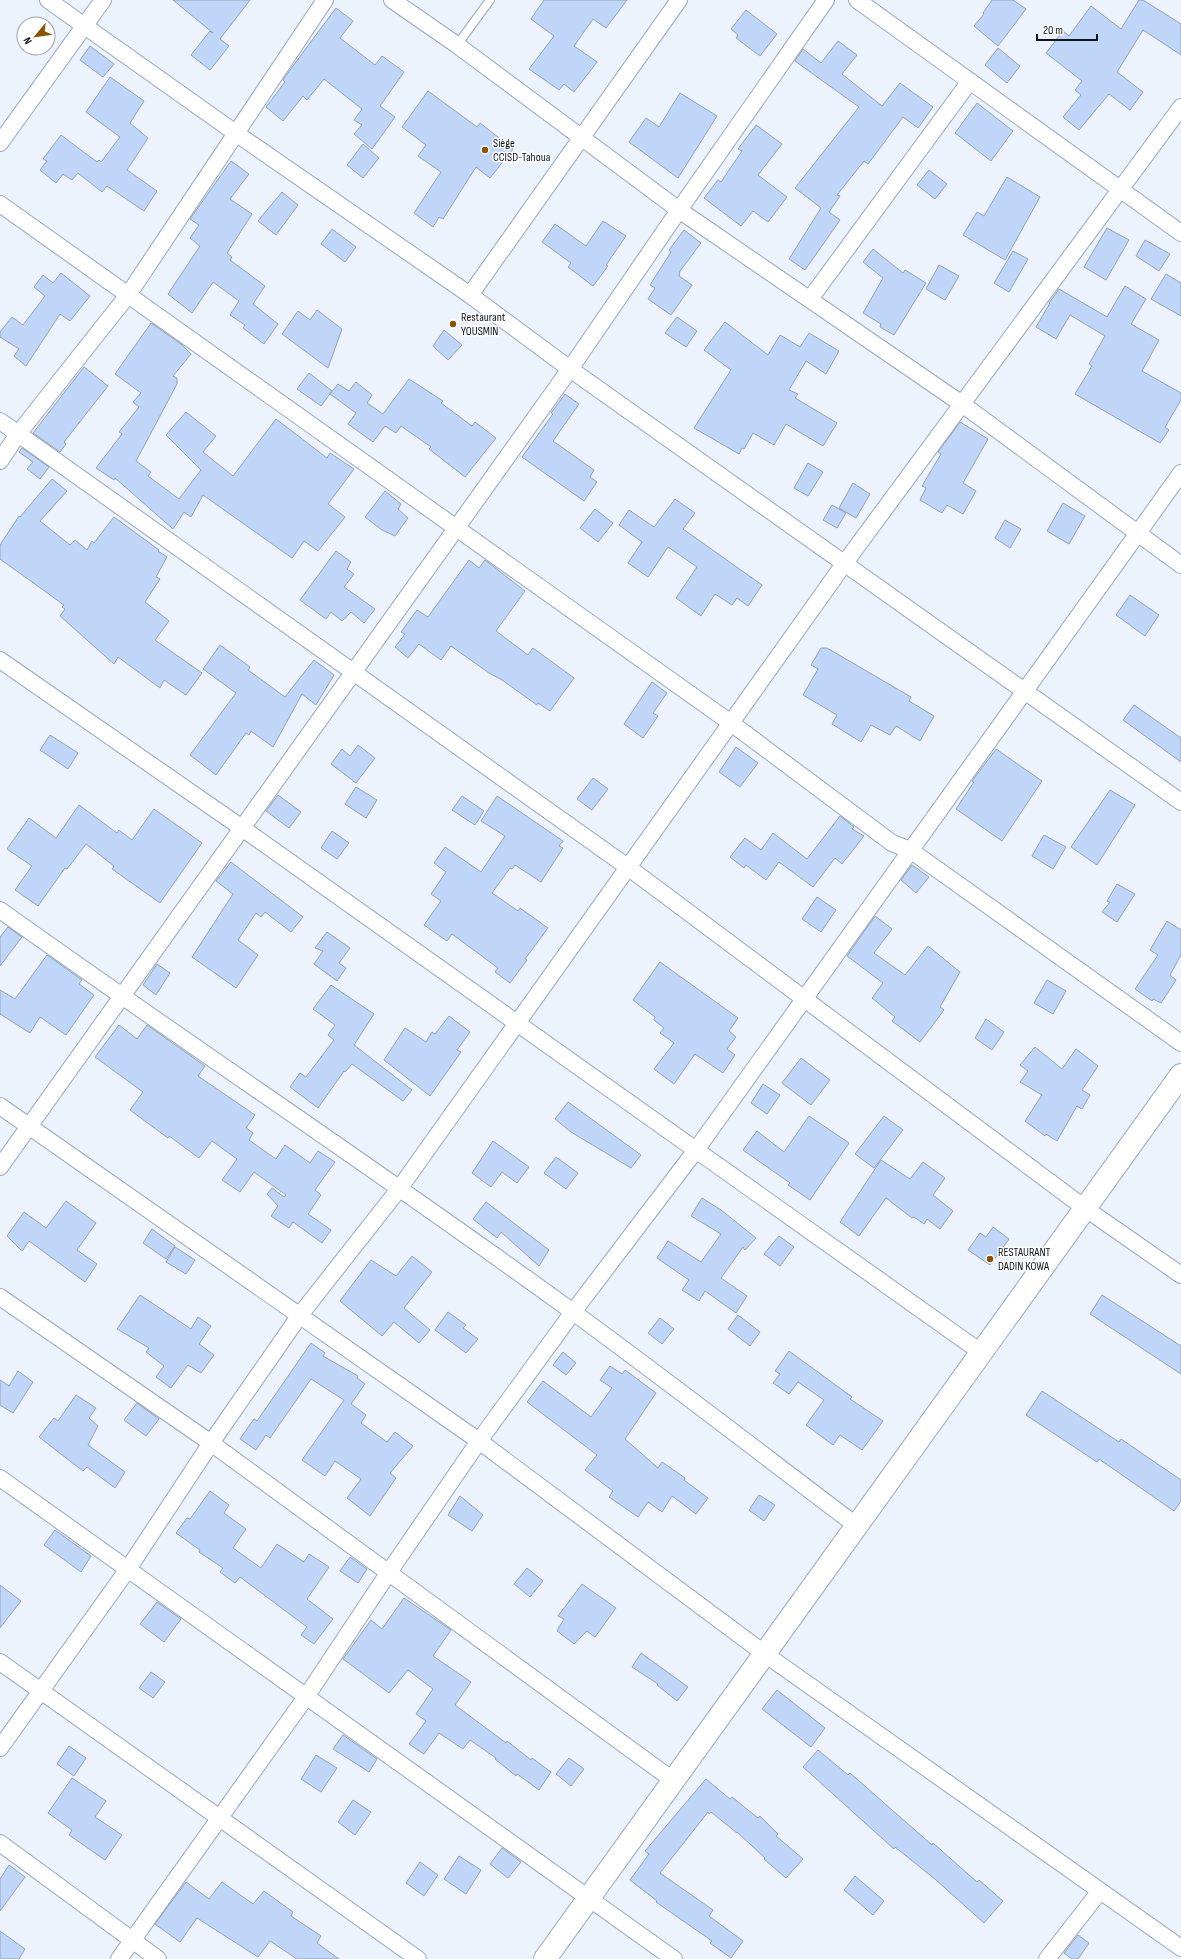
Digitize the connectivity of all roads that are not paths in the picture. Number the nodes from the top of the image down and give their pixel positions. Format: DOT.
graph roads {
  1 [pos="48,0"];
  2 [pos="103,0"];
  3 [pos="325,0"];
  4 [pos="392,0"];
  5 [pos="490,0"];
  6 [pos="679,0"];
  7 [pos="826,0"];
  8 [pos="857,0"];
  9 [pos="85,26"];
  10 [pos="457,45"];
  11 [pos="970,81"];
  12 [pos="1181,107"];
  13 [pos="237,134"];
  14 [pos="582,137"];
  15 [pos="0,143"];
  16 [pos="1120,190"];
  17 [pos="0,204"];
  18 [pos="679,210"];
  19 [pos="1181,233"];
  20 [pos="128,295"];
  21 [pos="470,295"];
  22 [pos="810,299"];
  23 [pos="570,369"];
  24 [pos="962,404"];
  25 [pos="0,421"];
  26 [pos="18,434"];
  27 [pos="0,461"];
  28 [pos="1181,473"];
  29 [pos="456,528"];
  30 [pos="1138,533"];
  31 [pos="844,564"];
  32 [pos="1181,565"];
  33 [pos="0,660"];
  34 [pos="353,673"];
  35 [pos="1024,692"];
  36 [pos="731,723"];
  37 [pos="1181,802"];
  38 [pos="242,828"];
  39 [pos="910,850"];
  40 [pos="629,868"];
  41 [pos="0,910"];
  42 [pos="121,997"];
  43 [pos="804,998"];
  44 [pos="517,1024"];
  45 [pos="1181,1043"];
  46 [pos="1181,1075"];
  47 [pos="0,1106"];
  48 [pos="29,1127"];
  49 [pos="696,1150"];
  50 [pos="0,1167"];
  51 [pos="399,1189"];
  52 [pos="1086,1209"];
  53 [pos="1181,1276"];
  54 [pos="0,1297"];
  55 [pos="573,1312"];
  56 [pos="300,1315"];
  57 [pos="982,1353"];
  58 [pos="479,1441"];
  59 [pos="211,1443"];
  60 [pos="0,1478"];
  61 [pos="857,1526"];
  62 [pos="128,1569"];
  63 [pos="389,1572"];
  64 [pos="765,1654"];
  65 [pos="0,1662"];
  66 [pos="41,1691"];
  67 [pos="306,1697"];
  68 [pos="0,1748"];
  69 [pos="674,1781"];
  70 [pos="220,1818"];
  71 [pos="0,1843"];
  72 [pos="1100,1891"];
  73 [pos="589,1898"];
  74 [pos="132,1941"];
  75 [pos="1181,1948"];
  76 [pos="119,1959"];
  77 [pos="158,1959"];
  78 [pos="418,1959"];
  79 [pos="545,1959"];
  80 [pos="674,1959"];
  81 [pos="1047,1959"];
  1 -- 9 [label="street"];
  2 -- 9 [label="street"];
  3 -- 13 [label="street"];
  4 -- 10 [label="street"];
  5 -- 10 [label="lane"];
  6 -- 14 [label="street"];
  7 -- 18 [label="street"];
  8 -- 11 [label="street"];
  9 -- 13 [label="street"];
  9 -- 15 [label="street"];
  10 -- 14 [label="street"];
  11 -- 16 [label="street"];
  11 -- 22 [label="street"];
  12 -- 16 [label="street"];
  13 -- 20 [label="street"];
  13 -- 21 [label="street"];
  14 -- 18 [label="street"];
  14 -- 21 [label="street"];
  16 -- 19 [label="street"];
  16 -- 24 [label="street"];
  17 -- 20 [label="street"];
  18 -- 22 [label="street"];
  18 -- 23 [label="street"];
  20 -- 26 [label="street"];
  20 -- 29 [label="street"];
  21 -- 23 [label="street"];
  22 -- 24 [label="street"];
  23 -- 29 [label="street"];
  23 -- 31 [label="street"];
  24 -- 30 [label="street"];
  24 -- 31 [label="street"];
  25 -- 26 [label="street"];
  26 -- 27 [label="street"];
  26 -- 34 [label="street"];
  28 -- 30 [label="street"];
  29 -- 34 [label="street"];
  29 -- 36 [label="street"];
  30 -- 32 [label="street"];
  30 -- 35 [label="street"];
  31 -- 35 [label="street"];
  31 -- 36 [label="street"];
  33 -- 38 [label="street"];
  34 -- 38 [label="street"];
  34 -- 40 [label="street"];
  35 -- 37 [label="street"];
  35 -- 39 [label="street"];
  36 -- 39 [label="street"];
  36 -- 40 [label="street"];
  38 -- 42 [label="street"];
  38 -- 44 [label="street"];
  39 -- 43 [label="street"];
  39 -- 45 [label="street"];
  40 -- 43 [label="street"];
  40 -- 44 [label="street"];
  41 -- 42 [label="street"];
  42 -- 48 [label="street"];
  42 -- 51 [label="street"];
  43 -- 49 [label="street"];
  43 -- 52 [label="street"];
  44 -- 49 [label="street"];
  44 -- 51 [label="street"];
  46 -- 52 [label="street"];
  47 -- 48 [label="street"];
  48 -- 50 [label="street"];
  48 -- 56 [label="street"];
  49 -- 55 [label="street"];
  49 -- 57 [label="street"];
  51 -- 55 [label="street"];
  51 -- 56 [label="street"];
  52 -- 53 [label="street"];
  52 -- 57 [label="street"];
  54 -- 59 [label="street"];
  55 -- 58 [label="street"];
  55 -- 61 [label="street"];
  56 -- 58 [label="street"];
  56 -- 59 [label="street"];
  57 -- 61 [label="street"];
  58 -- 63 [label="street"];
  58 -- 64 [label="street"];
  59 -- 62 [label="street"];
  59 -- 63 [label="street"];
  60 -- 62 [label="street"];
  61 -- 64 [label="street"];
  62 -- 66 [label="street"];
  62 -- 67 [label="street"];
  63 -- 67 [label="street"];
  63 -- 69 [label="street"];
  64 -- 69 [label="street"];
  64 -- 72 [label="street"];
  65 -- 66 [label="street"];
  66 -- 68 [label="street"];
  66 -- 70 [label="street"];
  67 -- 70 [label="street"];
  67 -- 73 [label="street"];
  69 -- 73 [label="street"];
  70 -- 74 [label="street"];
  70 -- 78 [label="street"];
  71 -- 74 [label="street"];
  72 -- 75 [label="street"];
  72 -- 81 [label="street"];
  73 -- 79 [label="street"];
  73 -- 80 [label="street"];
  74 -- 76 [label="street"];
  74 -- 77 [label="street"];
}
